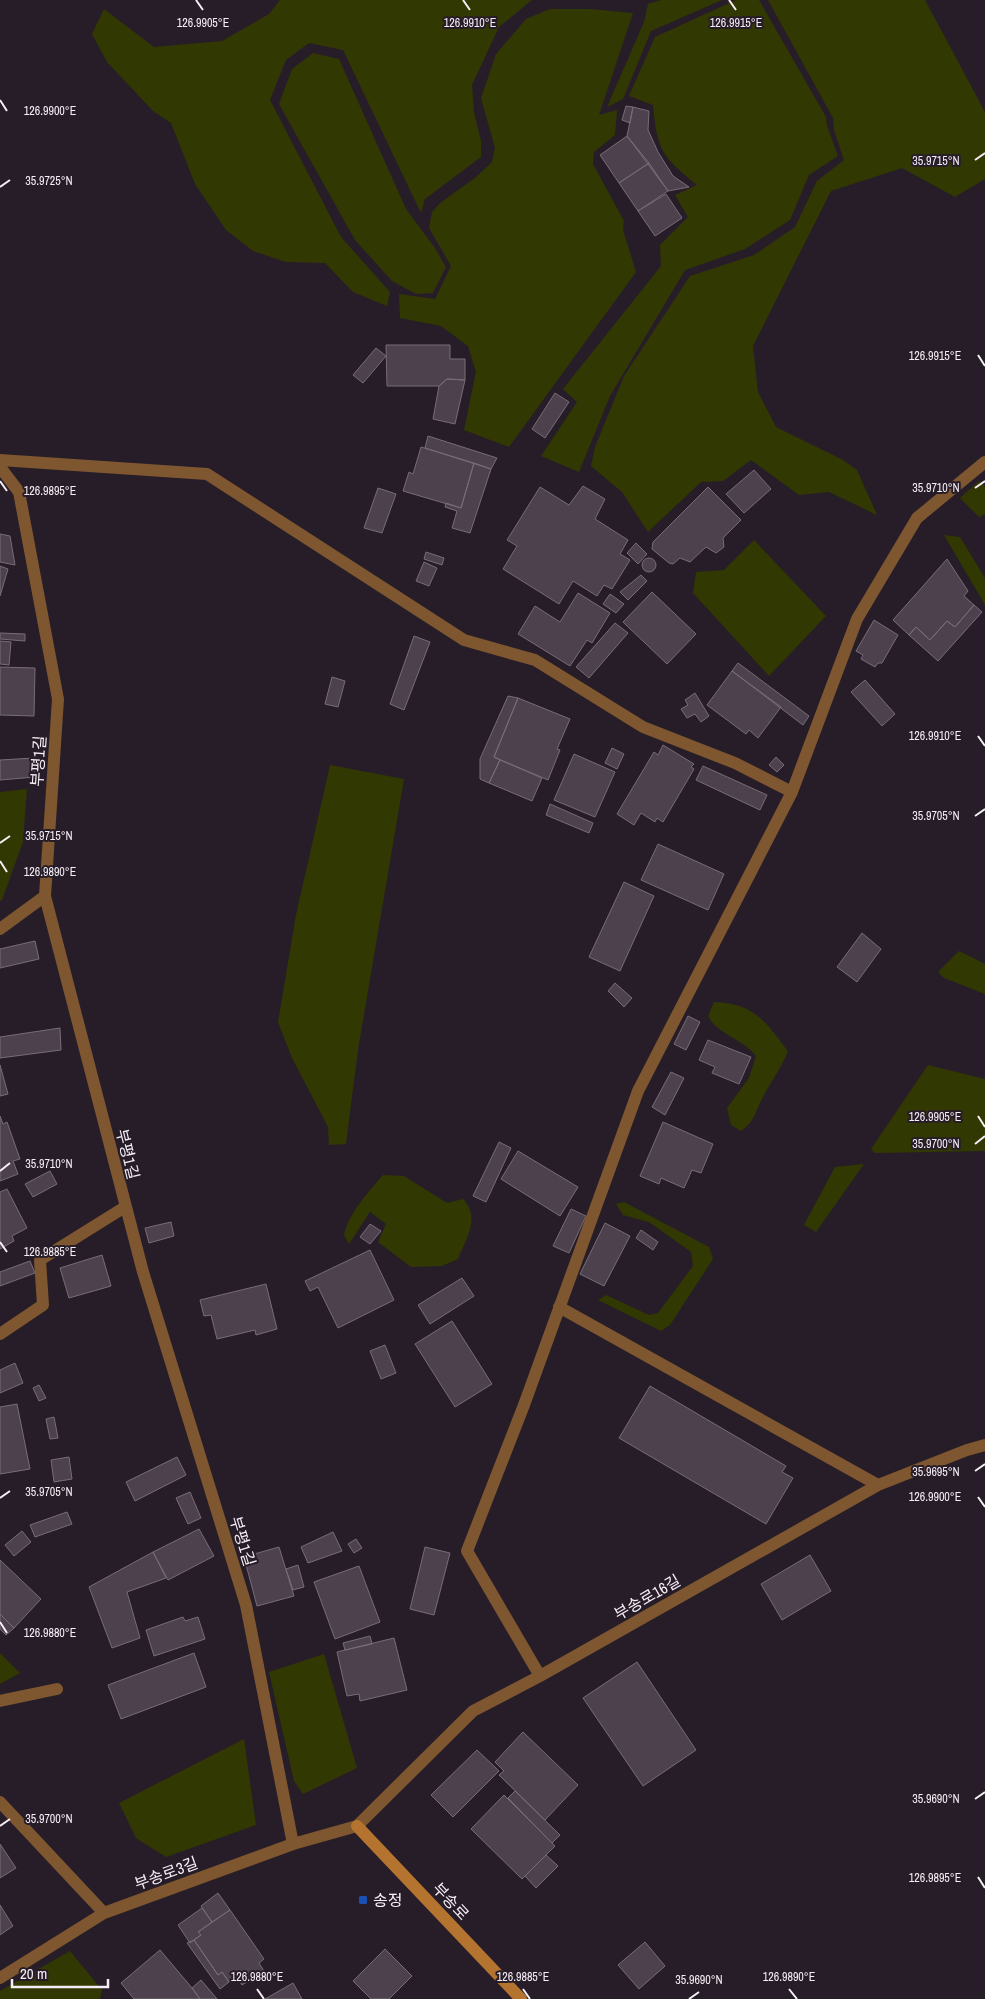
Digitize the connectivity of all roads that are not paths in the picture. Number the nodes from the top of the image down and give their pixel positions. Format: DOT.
graph roads {
  1 [pos="0,460"];
  2 [pos="985,462"];
  3 [pos="0,467"];
  4 [pos="792,792"];
  5 [pos="45,896"];
  6 [pos="0,929"];
  7 [pos="125,1207"];
  8 [pos="559,1308"];
  9 [pos="0,1334"];
  10 [pos="985,1446"];
  11 [pos="878,1485"];
  12 [pos="540,1676"];
  13 [pos="57,1689"];
  14 [pos="0,1701"];
  15 [pos="0,1802"];
  16 [pos="357,1826"];
  17 [pos="293,1844"];
  18 [pos="104,1912"];
  19 [pos="0,1978"];
  20 [pos="521,1999"];
  1 -- 4 [label="street"];
  2 -- 4 [label="street"];
  3 -- 5 [label="street, 부평1길"];
  4 -- 8 [label="street"];
  5 -- 6 [label="street"];
  5 -- 7 [label="street, 부평1길"];
  7 -- 9 [label="street"];
  7 -- 17 [label="street, 부평1길"];
  8 -- 11 [label="street"];
  8 -- 12 [label="street"];
  10 -- 11 [label="street, 부송로16길"];
  11 -- 12 [label="street, 부송로16길"];
  12 -- 16 [label="street, 부송로16길"];
  13 -- 14 [label="street"];
  15 -- 18 [label="street"];
  16 -- 17 [label="street, 부송로3길"];
  16 -- 20 [label="street, 부송로"];
  17 -- 18 [label="street, 부송로3길"];
  18 -- 19 [label="street, 부송로3길"];
}
